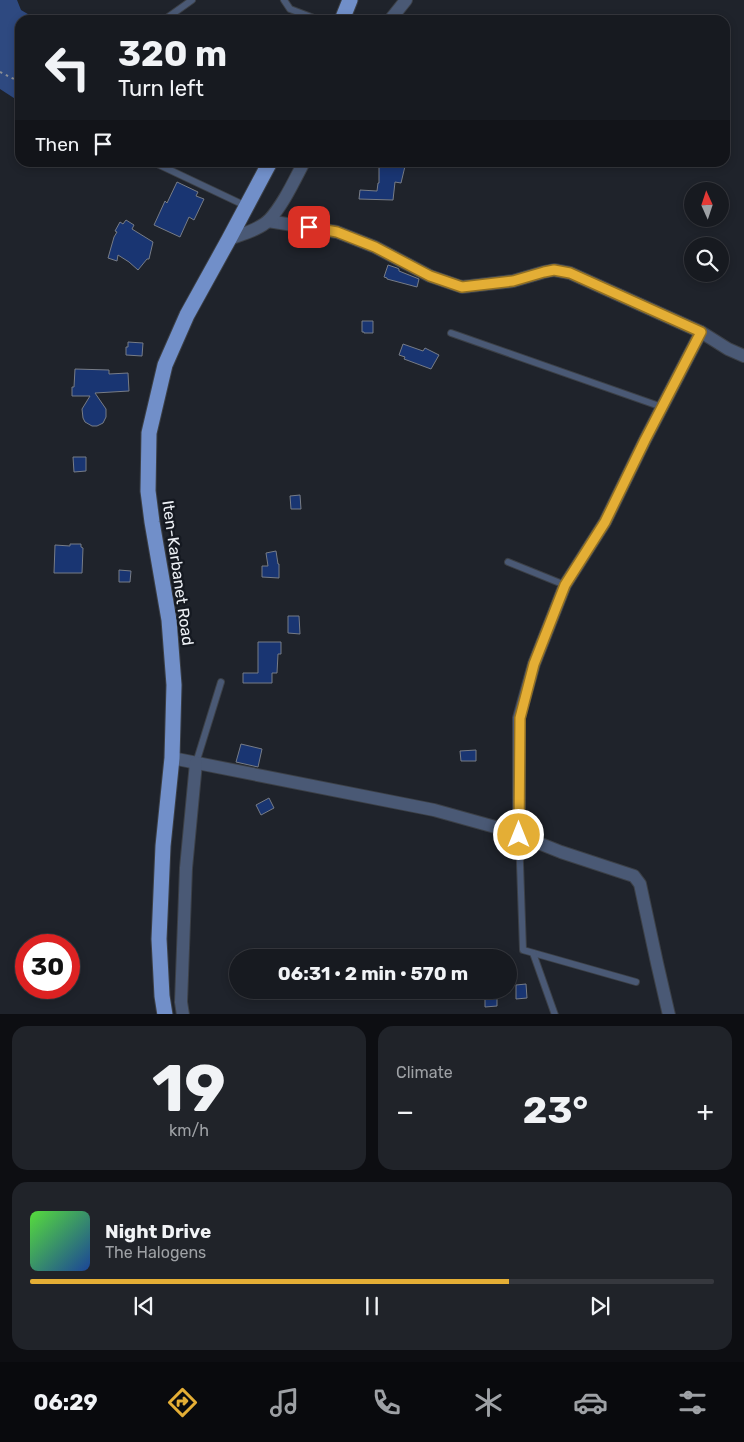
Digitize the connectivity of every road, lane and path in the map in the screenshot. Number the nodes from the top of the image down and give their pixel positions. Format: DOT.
graph roads {
  1 [pos="192,0"];
  2 [pos="284,0"];
  3 [pos="350,0"];
  4 [pos="406,0"];
  5 [pos="171,15"];
  6 [pos="306,15"];
  7 [pos="344,15"];
  8 [pos="394,15"];
  9 [pos="0,72"];
  10 [pos="15,80"];
  11 [pos="164,167"];
  12 [pos="267,167"];
  13 [pos="301,167"];
  14 [pos="246,206"];
  15 [pos="268,221"];
  16 [pos="229,239"];
  17 [pos="701,332"];
  18 [pos="452,333"];
  19 [pos="744,356"];
  20 [pos="662,407"];
  21 [pos="508,562"];
  22 [pos="565,585"];
  23 [pos="221,682"];
  24 [pos="172,758"];
  25 [pos="196,762"];
  26 [pos="519,835"];
  27 [pos="533,953"];
  28 [pos="636,982"];
  29 [pos="165,1014"];
  30 [pos="183,1014"];
  31 [pos="555,1014"];
  32 [pos="670,1014"];
  1 -- 5 [label="lane"];
  2 -- 6 [label="lane"];
  3 -- 7 [label="main road"];
  4 -- 8 [label="street"];
  9 -- 10 [label="path"];
  11 -- 14 [label="lane"];
  12 -- 14 [label="main road, Iten-Karbanet Road"];
  13 -- 15 [label="street"];
  14 -- 16 [label="main road, Iten-Karbanet Road"];
  15 -- 16 [label="street"];
  15 -- 17 [label="street"];
  16 -- 24 [label="main road, Iten-Karbanet Road"];
  17 -- 19 [label="street"];
  17 -- 20 [label="street"];
  18 -- 20 [label="lane"];
  20 -- 22 [label="street"];
  21 -- 22 [label="lane"];
  22 -- 26 [label="street"];
  23 -- 25 [label="lane"];
  24 -- 25 [label="street"];
  24 -- 29 [label="main road, Iten-Karbanet Road"];
  25 -- 26 [label="street"];
  25 -- 30 [label="street"];
  26 -- 27 [label="lane"];
  26 -- 32 [label="street"];
  27 -- 28 [label="lane"];
  27 -- 31 [label="lane"];
}
